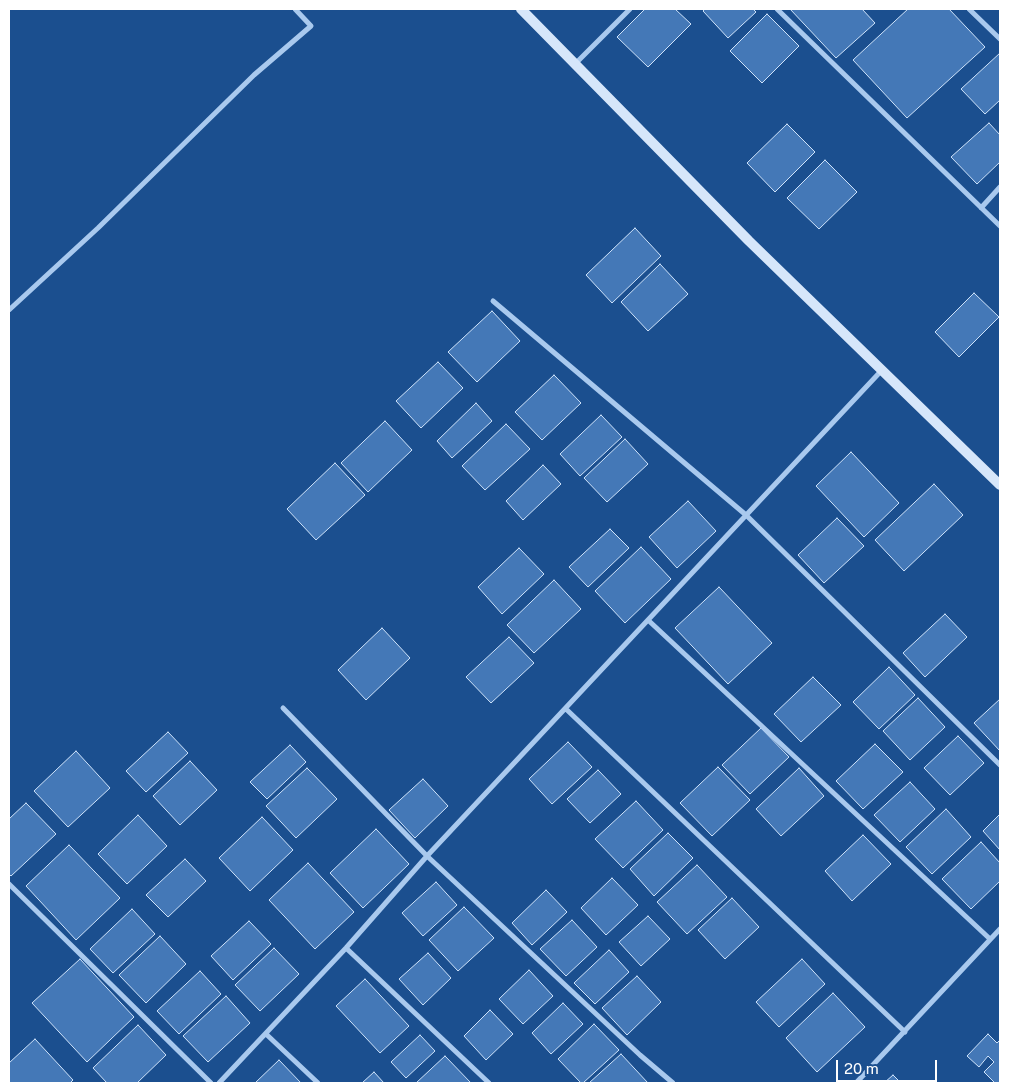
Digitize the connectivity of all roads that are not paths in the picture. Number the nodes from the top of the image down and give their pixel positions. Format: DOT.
graph roads {
  1 [pos="295,9"];
  2 [pos="521,9"];
  3 [pos="630,9"];
  4 [pos="777,9"];
  5 [pos="969,9"];
  6 [pos="1000,39"];
  7 [pos="574,65"];
  8 [pos="1000,187"];
  9 [pos="981,208"];
  10 [pos="1000,226"];
  11 [pos="493,302"];
  12 [pos="9,310"];
  13 [pos="882,370"];
  14 [pos="1000,485"];
  15 [pos="746,515"];
  16 [pos="648,620"];
  17 [pos="283,708"];
  18 [pos="566,709"];
  19 [pos="1000,765"];
  20 [pos="427,856"];
  21 [pos="9,884"];
  22 [pos="1000,929"];
  23 [pos="990,939"];
  24 [pos="346,948"];
  25 [pos="905,1032"];
  26 [pos="266,1034"];
  27 [pos="211,1083"];
  28 [pos="220,1083"];
  29 [pos="318,1083"];
  30 [pos="489,1083"];
  31 [pos="673,1083"];
  32 [pos="856,1083"];
  1 -- 12 [label="street"];
  2 -- 7 [label="street"];
  3 -- 7 [label="street"];
  4 -- 9 [label="street"];
  5 -- 6 [label="street"];
  7 -- 13 [label="street"];
  8 -- 9 [label="street"];
  9 -- 10 [label="street"];
  11 -- 15 [label="street"];
  13 -- 14 [label="street"];
  13 -- 15 [label="street"];
  15 -- 16 [label="street"];
  15 -- 19 [label="street"];
  16 -- 18 [label="street"];
  16 -- 23 [label="street"];
  17 -- 20 [label="street"];
  18 -- 20 [label="street"];
  18 -- 25 [label="street"];
  20 -- 24 [label="street"];
  20 -- 31 [label="street"];
  21 -- 27 [label="street"];
  22 -- 23 [label="street"];
  23 -- 25 [label="street"];
  24 -- 26 [label="street"];
  24 -- 30 [label="street"];
  25 -- 32 [label="street"];
  26 -- 28 [label="street"];
  26 -- 29 [label="street"];
}
